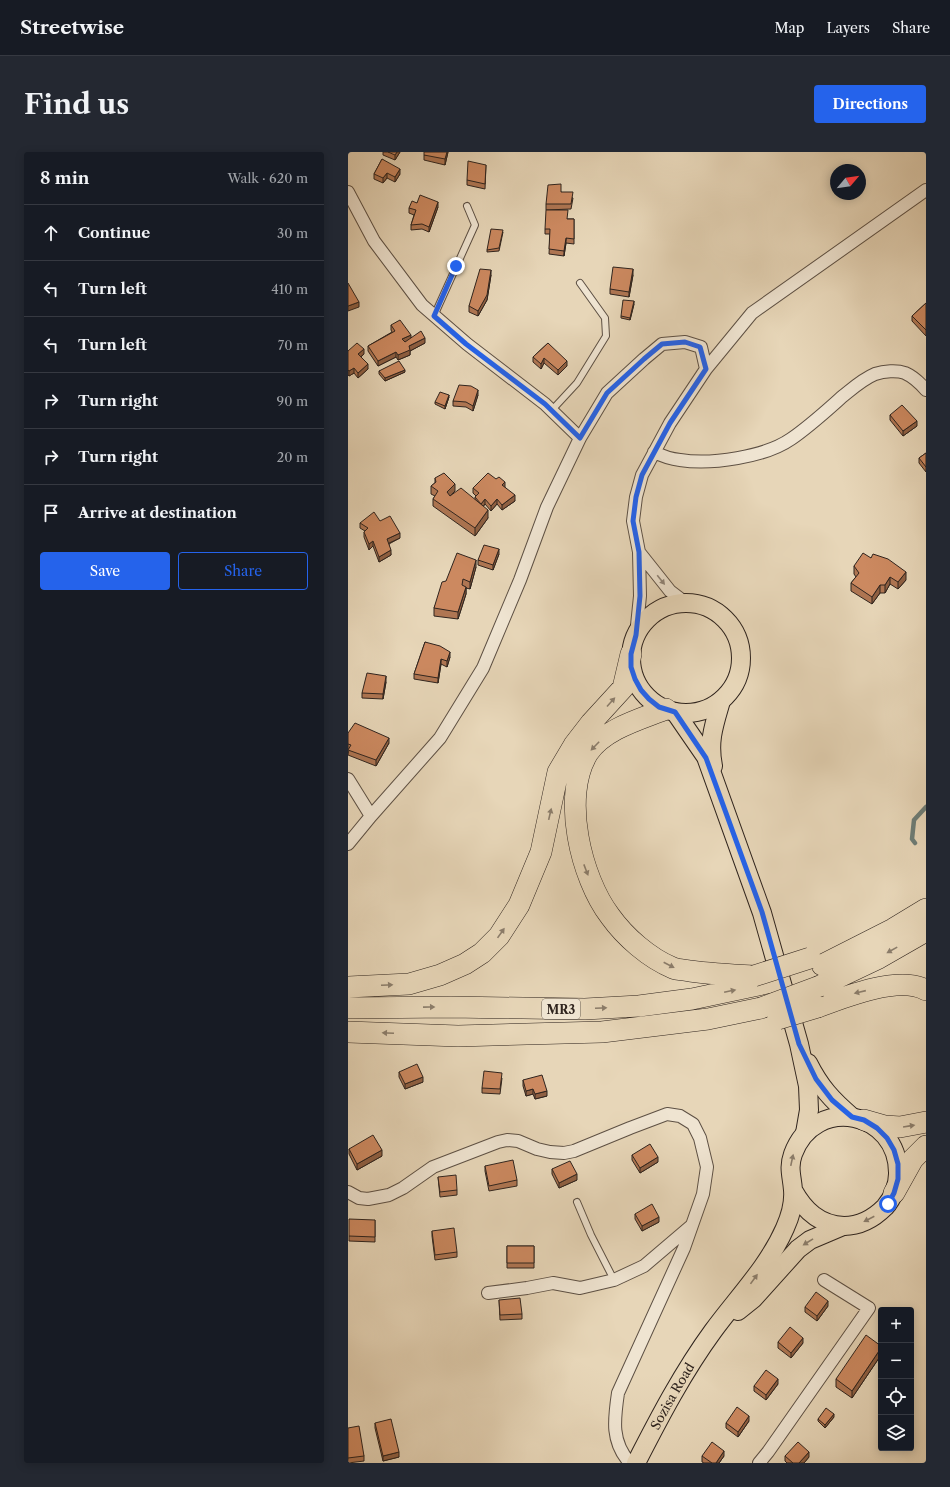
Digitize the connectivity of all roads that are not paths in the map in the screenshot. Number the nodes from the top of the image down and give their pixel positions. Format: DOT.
graph roads {
  1 [pos="926,190"];
  2 [pos="348,192"];
  3 [pos="467,206"];
  4 [pos="580,283"];
  5 [pos="434,316"];
  6 [pos="706,369"];
  7 [pos="926,390"];
  8 [pos="552,410"];
  9 [pos="580,438"];
  10 [pos="654,452"];
  11 [pos="639,552"];
  12 [pos="687,604"];
  13 [pos="636,635"];
  14 [pos="631,654"];
  15 [pos="721,701"];
  16 [pos="671,711"];
  17 [pos="348,778"];
  18 [pos="718,789"];
  19 [pos="371,816"];
  20 [pos="348,844"];
  21 [pos="926,909"];
  22 [pos="926,931"];
  23 [pos="763,979"];
  24 [pos="348,987"];
  25 [pos="926,990"];
  26 [pos="348,1008"];
  27 [pos="348,1032"];
  28 [pos="458,1036"];
  29 [pos="799,1044"];
  30 [pos="858,1119"];
  31 [pos="926,1122"];
  32 [pos="805,1133"];
  33 [pos="926,1146"];
  34 [pos="793,1190"];
  35 [pos="348,1192"];
  36 [pos="894,1193"];
  37 [pos="577,1202"];
  38 [pos="691,1226"];
  39 [pos="843,1226"];
  40 [pos="614,1280"];
  41 [pos="824,1280"];
  42 [pos="488,1292"];
  43 [pos="712,1331"];
  44 [pos="630,1463"];
  45 [pos="636,1463"];
  46 [pos="759,1463"];
  1 -- 6 [label="street"];
  2 -- 5 [label="street"];
  3 -- 5 [label="lane"];
  4 -- 8 [label="lane"];
  5 -- 8 [label="street"];
  6 -- 9 [label="street"];
  6 -- 10 [label="street"];
  7 -- 10 [label="street"];
  8 -- 9 [label="street"];
  9 -- 19 [label="street"];
  10 -- 11 [label="street"];
  11 -- 12 [label="street, one-way"];
  11 -- 13 [label="street"];
  12 -- 13 [label="main road"];
  12 -- 15 [label="main road"];
  13 -- 14 [label="main road"];
  14 -- 16 [label="main road"];
  24 -- 14 [label="highway, one-way"];
  15 -- 16 [label="main road"];
  15 -- 18 [label="main road"];
  16 -- 18 [label="main road"];
  16 -- 23 [label="highway, one-way"];
  17 -- 19 [label="street"];
  18 -- 29 [label="main road"];
  19 -- 20 [label="street"];
  21 -- 23 [label="highway, bridge"];
  22 -- 28 [label="highway, MR3, one-way, bridge"];
  26 -- 23 [label="highway, MR3, one-way"];
  25 -- 28 [label="highway, one-way, bridge"];
  28 -- 27 [label="highway, MR3, one-way"];
  29 -- 30 [label="main road"];
  29 -- 32 [label="main road"];
  30 -- 31 [label="highway, one-way"];
  30 -- 32 [label="main road"];
  30 -- 36 [label="main road"];
  34 -- 32 [label="main road, one-way"];
  33 -- 36 [label="highway"];
  34 -- 39 [label="main road"];
  43 -- 34 [label="main road, one-way"];
  35 -- 38 [label="street"];
  36 -- 39 [label="main road, one-way"];
  37 -- 40 [label="lane"];
  38 -- 40 [label="street"];
  38 -- 44 [label="street"];
  39 -- 43 [label="main road, one-way"];
  40 -- 42 [label="street"];
  41 -- 46 [label="street"];
  43 -- 45 [label="main road, Sozisa Road"];
}
